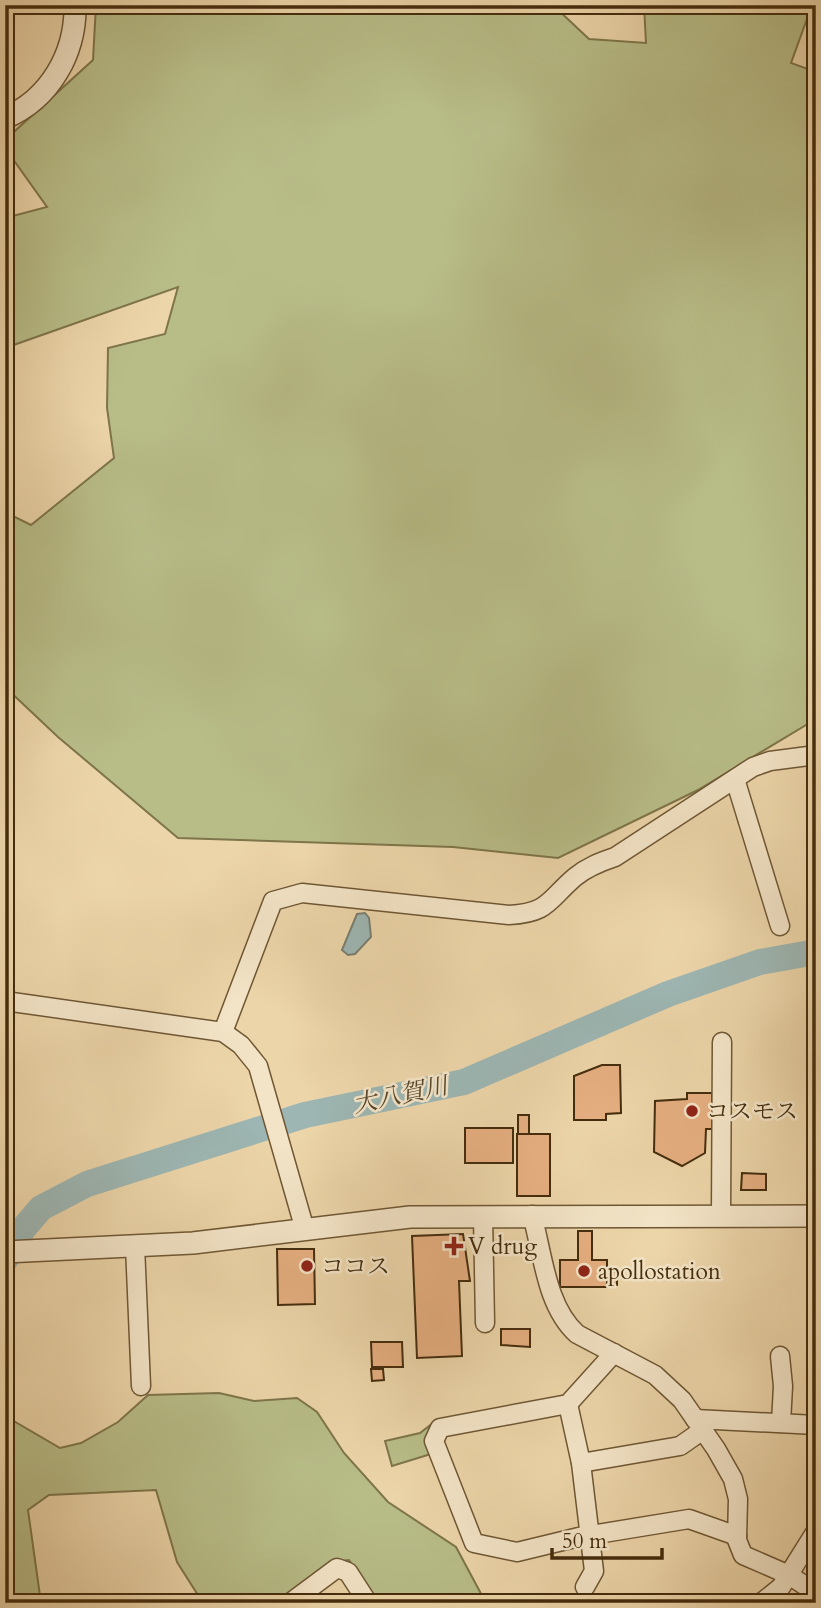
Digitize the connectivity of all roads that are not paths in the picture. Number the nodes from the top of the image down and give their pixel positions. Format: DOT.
graph roads {
  1 [pos="75,5"];
  2 [pos="5,118"];
  3 [pos="816,755"];
  4 [pos="735,779"];
  5 [pos="780,926"];
  6 [pos="5,1001"];
  7 [pos="223,1032"];
  8 [pos="722,1042"];
  9 [pos="532,1215"];
  10 [pos="722,1215"];
  11 [pos="483,1216"];
  12 [pos="816,1216"];
  13 [pos="305,1230"];
  14 [pos="135,1246"];
  15 [pos="5,1252"];
  16 [pos="485,1324"];
  17 [pos="614,1353"];
  18 [pos="780,1356"];
  19 [pos="141,1385"];
  20 [pos="568,1404"];
  21 [pos="781,1423"];
  22 [pos="699,1425"];
  23 [pos="816,1425"];
  24 [pos="581,1463"];
  25 [pos="816,1531"];
  26 [pos="589,1536"];
  27 [pos="737,1536"];
  28 [pos="789,1575"];
  29 [pos="585,1587"];
  30 [pos="816,1593"];
  31 [pos="290,1603"];
  32 [pos="368,1603"];
  33 [pos="761,1603"];
  1 -- 2 [label="street"];
  3 -- 4 [label="street"];
  4 -- 5 [label="street"];
  4 -- 7 [label="street"];
  6 -- 7 [label="street"];
  7 -- 13 [label="street"];
  8 -- 10 [label="street"];
  9 -- 10 [label="street"];
  9 -- 11 [label="street"];
  9 -- 17 [label="street"];
  10 -- 12 [label="street"];
  11 -- 13 [label="street"];
  11 -- 16 [label="street"];
  13 -- 14 [label="street"];
  14 -- 15 [label="street"];
  14 -- 19 [label="street"];
  17 -- 20 [label="street"];
  17 -- 22 [label="street"];
  18 -- 21 [label="street"];
  20 -- 24 [label="street"];
  20 -- 26 [label="street"];
  21 -- 22 [label="street"];
  21 -- 23 [label="street"];
  22 -- 24 [label="street"];
  22 -- 27 [label="street"];
  24 -- 26 [label="street"];
  25 -- 28 [label="street"];
  26 -- 27 [label="street"];
  26 -- 29 [label="street"];
  27 -- 28 [label="street"];
  28 -- 30 [label="street"];
  28 -- 33 [label="street"];
  31 -- 32 [label="street"];
}
